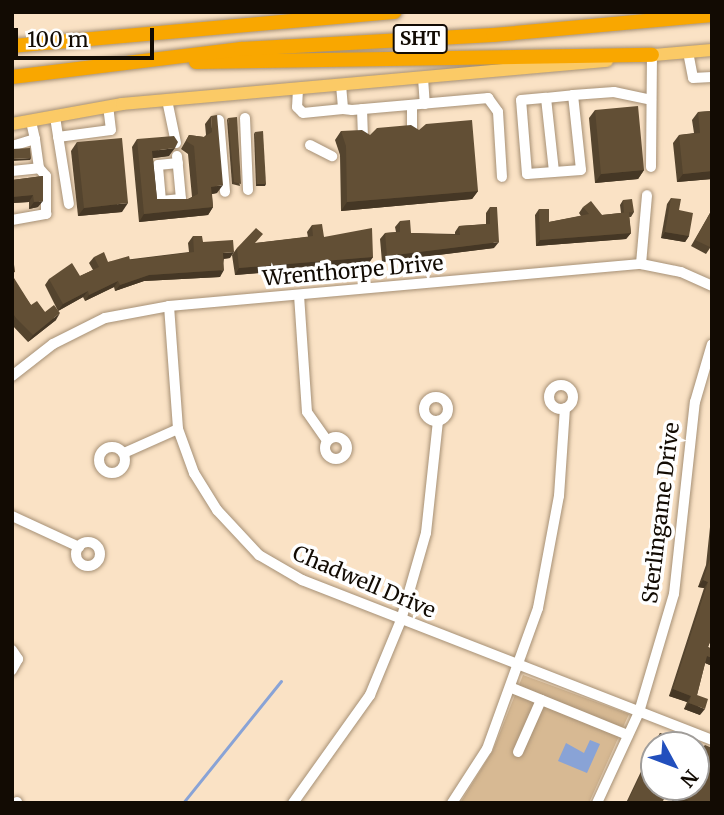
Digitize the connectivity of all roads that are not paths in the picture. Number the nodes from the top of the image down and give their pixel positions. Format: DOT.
graph roads {
  1 [pos="377,12"];
  2 [pos="394,12"];
  3 [pos="712,15"];
  4 [pos="357,16"];
  5 [pos="12,46"];
  6 [pos="712,50"];
  7 [pos="688,52"];
  8 [pos="652,55"];
  9 [pos="128,63"];
  10 [pos="12,77"];
  11 [pos="712,77"];
  12 [pos="423,78"];
  13 [pos="341,85"];
  14 [pos="298,89"];
  15 [pos="573,95"];
  16 [pos="545,97"];
  17 [pos="167,100"];
  18 [pos="651,100"];
  19 [pos="425,104"];
  20 [pos="412,105"];
  21 [pos="108,107"];
  22 [pos="343,109"];
  23 [pos="362,109"];
  24 [pos="55,117"];
  25 [pos="244,118"];
  26 [pos="219,120"];
  27 [pos="31,121"];
  28 [pos="12,124"];
  29 [pos="173,130"];
  30 [pos="412,131"];
  31 [pos="185,134"];
  32 [pos="363,136"];
  33 [pos="58,137"];
  34 [pos="35,139"];
  35 [pos="176,143"];
  36 [pos="310,145"];
  37 [pos="12,146"];
  38 [pos="332,156"];
  39 [pos="651,167"];
  40 [pos="39,168"];
  41 [pos="12,171"];
  42 [pos="554,172"];
  43 [pos="502,177"];
  44 [pos="248,190"];
  45 [pos="225,192"];
  46 [pos="646,195"];
  47 [pos="69,204"];
  48 [pos="12,220"];
  49 [pos="641,264"];
  50 [pos="712,286"];
  51 [pos="299,295"];
  52 [pos="169,306"];
  53 [pos="712,344"];
  54 [pos="14,370"];
  55 [pos="565,408"];
  56 [pos="438,421"];
  57 [pos="178,429"];
  58 [pos="327,441"];
  59 [pos="124,453"];
  60 [pos="12,516"];
  61 [pos="79,547"];
  62 [pos="401,620"];
  63 [pos="12,650"];
  64 [pos="521,665"];
  65 [pos="12,670"];
  66 [pos="512,688"];
  67 [pos="541,700"];
  68 [pos="639,712"];
  69 [pos="628,736"];
  70 [pos="712,740"];
  71 [pos="518,752"];
  72 [pos="293,803"];
  73 [pos="452,803"];
  74 [pos="597,803"];
  1 -- 4 [label="highway"];
  2 -- 4 [label="highway, SHT"];
  3 -- 9 [label="highway, SHT"];
  4 -- 5 [label="highway, SHT"];
  6 -- 7 [label="main road"];
  7 -- 8 [label="main road"];
  7 -- 11 [label="street"];
  8 -- 9 [label="highway"];
  8 -- 12 [label="main road"];
  8 -- 18 [label="street"];
  9 -- 10 [label="highway, SHT"];
  12 -- 13 [label="main road"];
  12 -- 19 [label="street"];
  13 -- 14 [label="main road"];
  13 -- 22 [label="street"];
  14 -- 17 [label="main road"];
  14 -- 22 [label="street"];
  15 -- 16 [label="street"];
  15 -- 18 [label="street"];
  15 -- 42 [label="street"];
  16 -- 42 [label="street"];
  16 -- 42 [label="street"];
  17 -- 21 [label="main road"];
  17 -- 29 [label="street"];
  18 -- 39 [label="street"];
  19 -- 20 [label="street"];
  19 -- 43 [label="street"];
  20 -- 23 [label="street"];
  20 -- 30 [label="street"];
  21 -- 24 [label="main road"];
  21 -- 33 [label="street"];
  22 -- 23 [label="street"];
  23 -- 32 [label="street"];
  24 -- 27 [label="main road"];
  24 -- 33 [label="street"];
  25 -- 44 [label="street"];
  26 -- 45 [label="street"];
  27 -- 28 [label="main road"];
  27 -- 34 [label="street"];
  29 -- 31 [label="street"];
  29 -- 35 [label="street"];
  33 -- 47 [label="street"];
  34 -- 37 [label="street"];
  34 -- 40 [label="street"];
  36 -- 38 [label="street"];
  40 -- 41 [label="street"];
  40 -- 48 [label="street"];
  46 -- 49 [label="street"];
  49 -- 50 [label="street, Wrenthorpe Drive"];
  49 -- 51 [label="street, Wrenthorpe Drive"];
  51 -- 52 [label="street, Wrenthorpe Drive"];
  51 -- 58 [label="street"];
  52 -- 54 [label="street, Wrenthorpe Drive"];
  52 -- 57 [label="street, Chadwell Drive"];
  53 -- 68 [label="street, Sterlingame Drive"];
  55 -- 64 [label="street"];
  56 -- 62 [label="street"];
  57 -- 59 [label="street"];
  57 -- 62 [label="street, Chadwell Drive"];
  60 -- 61 [label="street"];
  62 -- 64 [label="street, Chadwell Drive"];
  62 -- 72 [label="street"];
  63 -- 65 [label="street"];
  64 -- 66 [label="street"];
  64 -- 68 [label="street, Chadwell Drive"];
  66 -- 67 [label="street"];
  66 -- 73 [label="street"];
  67 -- 69 [label="street"];
  67 -- 71 [label="street"];
  68 -- 69 [label="street, Sterlingame Drive"];
  68 -- 70 [label="street, Chadwell Drive"];
  69 -- 74 [label="street, Sterlingame Drive"];
}
